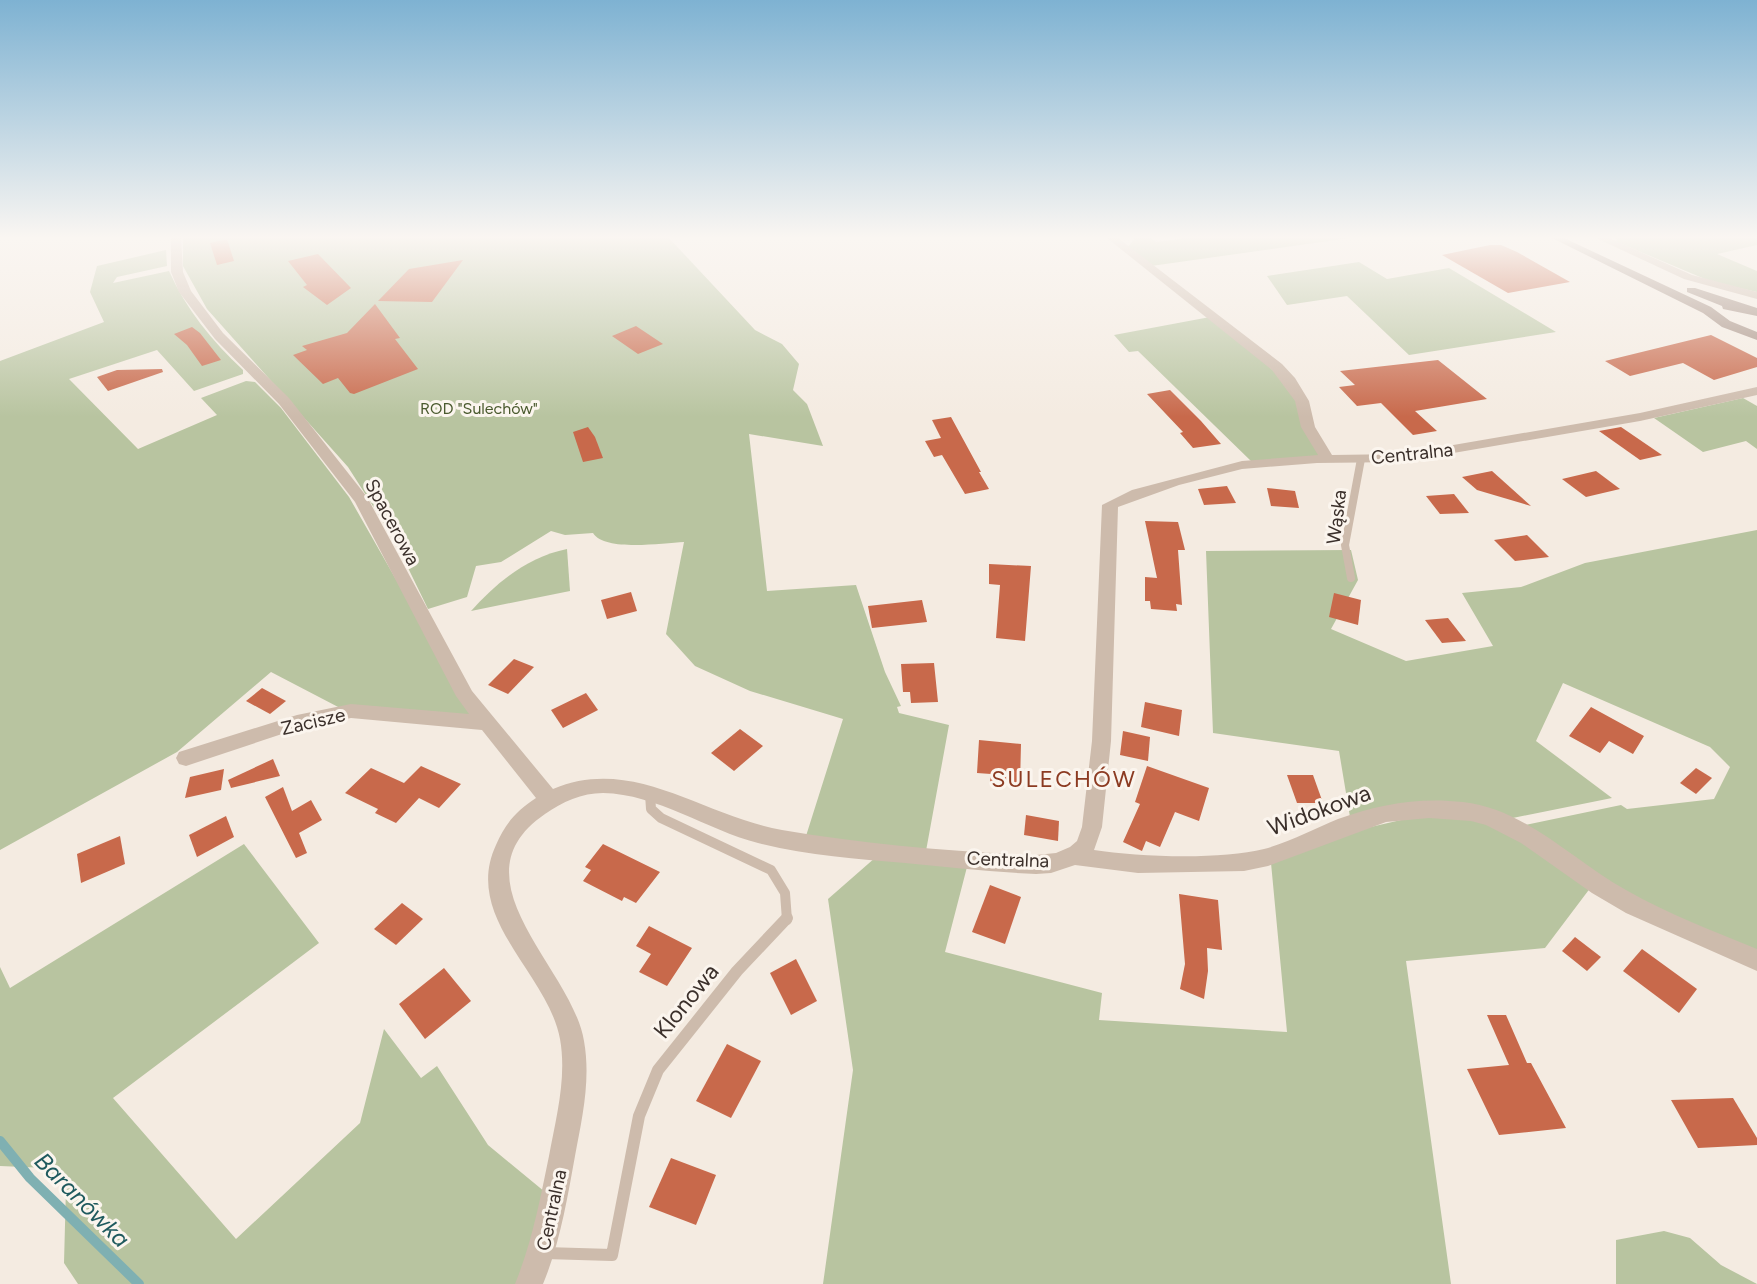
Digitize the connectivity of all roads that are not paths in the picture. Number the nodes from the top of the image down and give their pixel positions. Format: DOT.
graph roads {
  1 [pos="190,298"];
  2 [pos="1189,298"];
  3 [pos="1682,298"];
  4 [pos="1712,298"];
  5 [pos="1737,307"];
  6 [pos="1757,312"];
  7 [pos="1715,314"];
  8 [pos="1757,336"];
  9 [pos="1757,391"];
  10 [pos="1328,459"];
  11 [pos="1361,459"];
  12 [pos="1351,578"];
  13 [pos="487,723"];
  14 [pos="186,758"];
  15 [pos="650,794"];
  16 [pos="550,800"];
  17 [pos="1073,855"];
  18 [pos="1757,960"];
  19 [pos="543,1252"];
  20 [pos="529,1284"];
  1 -- 13 [label="street, Spacerowa"];
  2 -- 10 [label="street"];
  3 -- 7 [label="main road"];
  4 -- 5 [label="main road"];
  5 -- 6 [label="main road"];
  5 -- 7 [label="main road"];
  7 -- 8 [label="main road"];
  9 -- 11 [label="street, Centralna"];
  10 -- 11 [label="street, Centralna"];
  10 -- 17 [label="street, Centralna"];
  11 -- 12 [label="lane, Wąska"];
  13 -- 14 [label="street, Zacisze"];
  13 -- 16 [label="street, Spacerowa"];
  15 -- 16 [label="street, Centralna"];
  15 -- 17 [label="street, Centralna"];
  15 -- 19 [label="lane, Klonowa"];
  16 -- 19 [label="street, Centralna"];
  17 -- 18 [label="street, Widokowa"];
  19 -- 20 [label="street, Centralna"];
}
